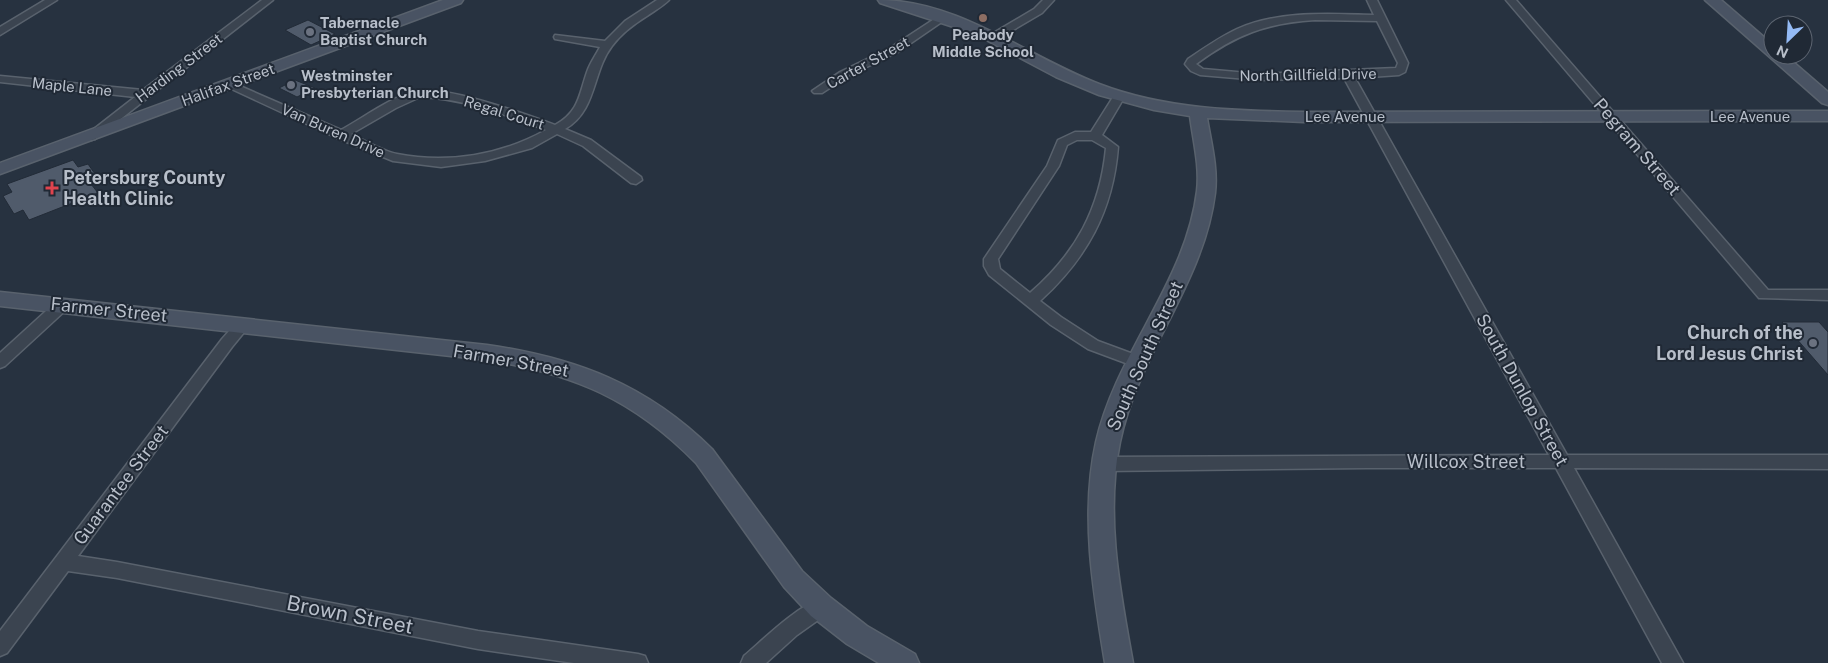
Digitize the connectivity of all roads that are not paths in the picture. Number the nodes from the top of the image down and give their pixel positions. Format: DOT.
graph roads {
  1 [pos="52,0"];
  2 [pos="268,0"];
  3 [pos="456,0"];
  4 [pos="664,0"];
  5 [pos="885,0"];
  6 [pos="1049,0"];
  7 [pos="1372,0"];
  8 [pos="1511,0"];
  9 [pos="1712,0"];
  10 [pos="942,17"];
  11 [pos="1381,18"];
  12 [pos="0,32"];
  13 [pos="560,37"];
  14 [pos="994,38"];
  15 [pos="1763,44"];
  16 [pos="607,45"];
  17 [pos="1787,65"];
  18 [pos="1348,75"];
  19 [pos="0,79"];
  20 [pos="229,85"];
  21 [pos="818,91"];
  22 [pos="144,94"];
  23 [pos="1119,96"];
  24 [pos="1828,100"];
  25 [pos="1198,113"];
  26 [pos="1828,116"];
  27 [pos="1370,117"];
  28 [pos="1611,117"];
  29 [pos="558,130"];
  30 [pos="341,135"];
  31 [pos="91,136"];
  32 [pos="1095,136"];
  33 [pos="5,164"];
  34 [pos="636,180"];
  35 [pos="1828,295"];
  36 [pos="0,299"];
  37 [pos="1032,300"];
  38 [pos="62,305"];
  39 [pos="243,325"];
  40 [pos="0,362"];
  41 [pos="1139,362"];
  42 [pos="1562,462"];
  43 [pos="1828,462"];
  44 [pos="1104,464"];
  45 [pos="63,562"];
  46 [pos="821,608"];
  47 [pos="0,646"];
  48 [pos="638,663"];
  49 [pos="751,663"];
  50 [pos="906,663"];
  51 [pos="1118,663"];
  52 [pos="1673,663"];
  1 -- 12 [label="street"];
  2 -- 22 [label="street, Harding Street"];
  3 -- 20 [label="street, Halifax Street"];
  4 -- 16 [label="street, Van Buren Drive"];
  5 -- 10 [label="street, Lee Avenue"];
  6 -- 14 [label="street"];
  7 -- 11 [label="street"];
  8 -- 28 [label="street, Pegram Street"];
  9 -- 15 [label="street"];
  10 -- 14 [label="street, Lee Avenue"];
  10 -- 21 [label="street, Carter Street"];
  11 -- 18 [label="street, North Gillfield Drive"];
  11 -- 18 [label="street, North Gillfield Drive"];
  13 -- 16 [label="street"];
  14 -- 23 [label="street, Lee Avenue"];
  16 -- 29 [label="street, Van Buren Drive"];
  17 -- 24 [label="street"];
  18 -- 27 [label="street, South Dunlop Street"];
  19 -- 22 [label="street, Maple Lane"];
  20 -- 30 [label="street, Van Buren Drive"];
  20 -- 31 [label="street, Halifax Street"];
  22 -- 31 [label="street, Harding Street"];
  23 -- 25 [label="street, Lee Avenue"];
  23 -- 32 [label="street"];
  25 -- 27 [label="street, Lee Avenue"];
  25 -- 41 [label="street, South South Street"];
  26 -- 28 [label="street, Lee Avenue"];
  27 -- 28 [label="street, Lee Avenue"];
  27 -- 42 [label="street, South Dunlop Street"];
  28 -- 35 [label="street, Pegram Street"];
  29 -- 30 [label="street, Van Buren Drive"];
  29 -- 30 [label="street, Regal Court"];
  29 -- 34 [label="street, Regal Court"];
  31 -- 33 [label="street, Halifax Street"];
  32 -- 37 [label="street"];
  32 -- 37 [label="street"];
  36 -- 38 [label="street, Farmer Street"];
  37 -- 41 [label="street"];
  38 -- 39 [label="street, Farmer Street"];
  38 -- 40 [label="street"];
  39 -- 45 [label="street, Guarantee Street"];
  39 -- 46 [label="street, Farmer Street"];
  41 -- 44 [label="street, South South Street"];
  42 -- 43 [label="street, Willcox Street"];
  42 -- 44 [label="street, Willcox Street"];
  42 -- 52 [label="street, South Dunlop Street"];
  44 -- 51 [label="street, South South Street"];
  45 -- 47 [label="street, Guarantee Street"];
  45 -- 48 [label="street, Brown Street"];
  46 -- 49 [label="street"];
  46 -- 50 [label="street, Farmer Street"];
}
